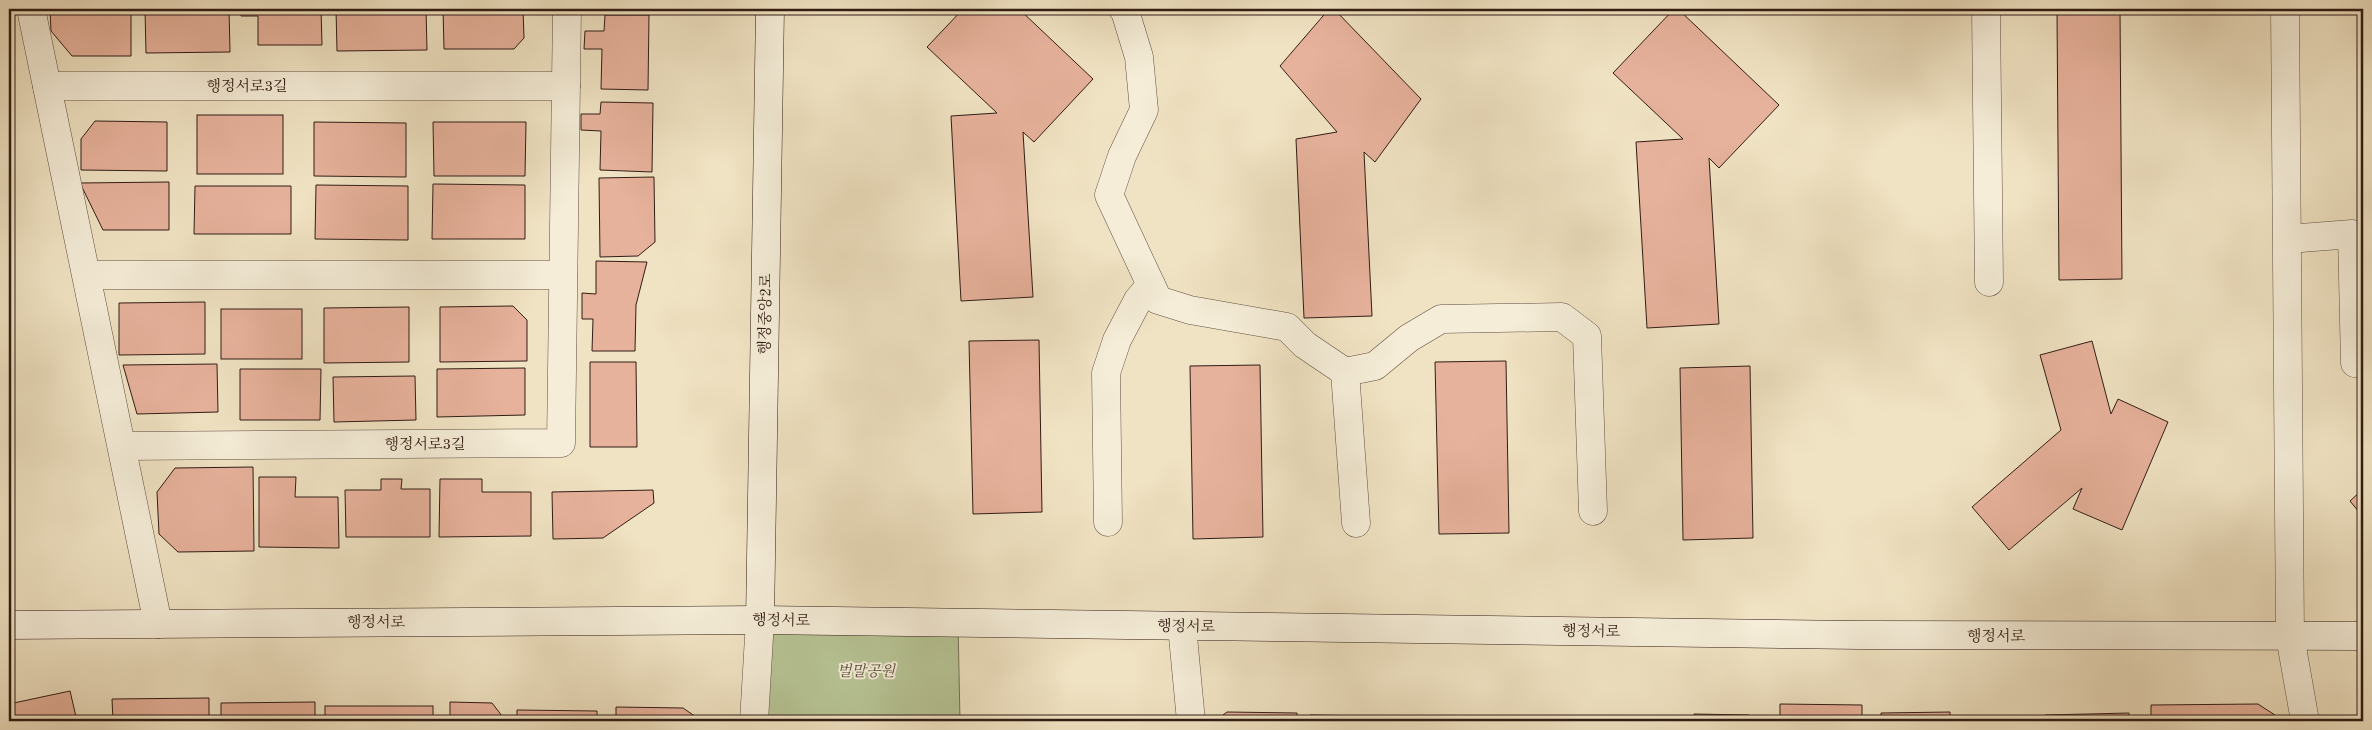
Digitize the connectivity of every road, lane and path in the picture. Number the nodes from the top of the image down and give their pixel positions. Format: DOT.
graph roads {
  1 [pos="31,9"];
  2 [pos="567,9"];
  3 [pos="770,9"];
  4 [pos="1123,9"];
  5 [pos="1986,9"];
  6 [pos="2285,9"];
  7 [pos="47,86"];
  8 [pos="566,86"];
  9 [pos="2288,239"];
  10 [pos="87,275"];
  11 [pos="563,275"];
  12 [pos="1990,282"];
  13 [pos="1151,285"];
  14 [pos="2355,363"];
  15 [pos="1345,372"];
  16 [pos="122,446"];
  17 [pos="1593,511"];
  18 [pos="1108,522"];
  19 [pos="1356,523"];
  20 [pos="760,620"];
  21 [pos="158,624"];
  22 [pos="9,625"];
  23 [pos="1182,626"];
  24 [pos="2290,636"];
  25 [pos="2363,636"];
  26 [pos="754,721"];
  27 [pos="1191,721"];
  28 [pos="2304,721"];
  1 -- 7 [label="street"];
  2 -- 8 [label="street, 행정서로3길"];
  3 -- 20 [label="street, 행정중앙2로"];
  4 -- 13 [label="street"];
  5 -- 12 [label="street"];
  6 -- 9 [label="street"];
  7 -- 8 [label="street, 행정서로3길"];
  7 -- 10 [label="street"];
  8 -- 11 [label="street, 행정서로3길"];
  9 -- 14 [label="street"];
  9 -- 24 [label="street"];
  10 -- 11 [label="street"];
  10 -- 16 [label="street"];
  11 -- 16 [label="street, 행정서로3길"];
  13 -- 15 [label="street"];
  13 -- 18 [label="street"];
  15 -- 17 [label="street"];
  15 -- 19 [label="street"];
  16 -- 21 [label="street"];
  20 -- 21 [label="street, 행정서로"];
  20 -- 23 [label="street, 행정서로"];
  20 -- 26 [label="street, 행정중앙2로"];
  21 -- 22 [label="street, 행정서로"];
  23 -- 24 [label="street, 행정서로"];
  23 -- 27 [label="street"];
  24 -- 25 [label="street, 행정서로"];
  24 -- 28 [label="street"];
}
